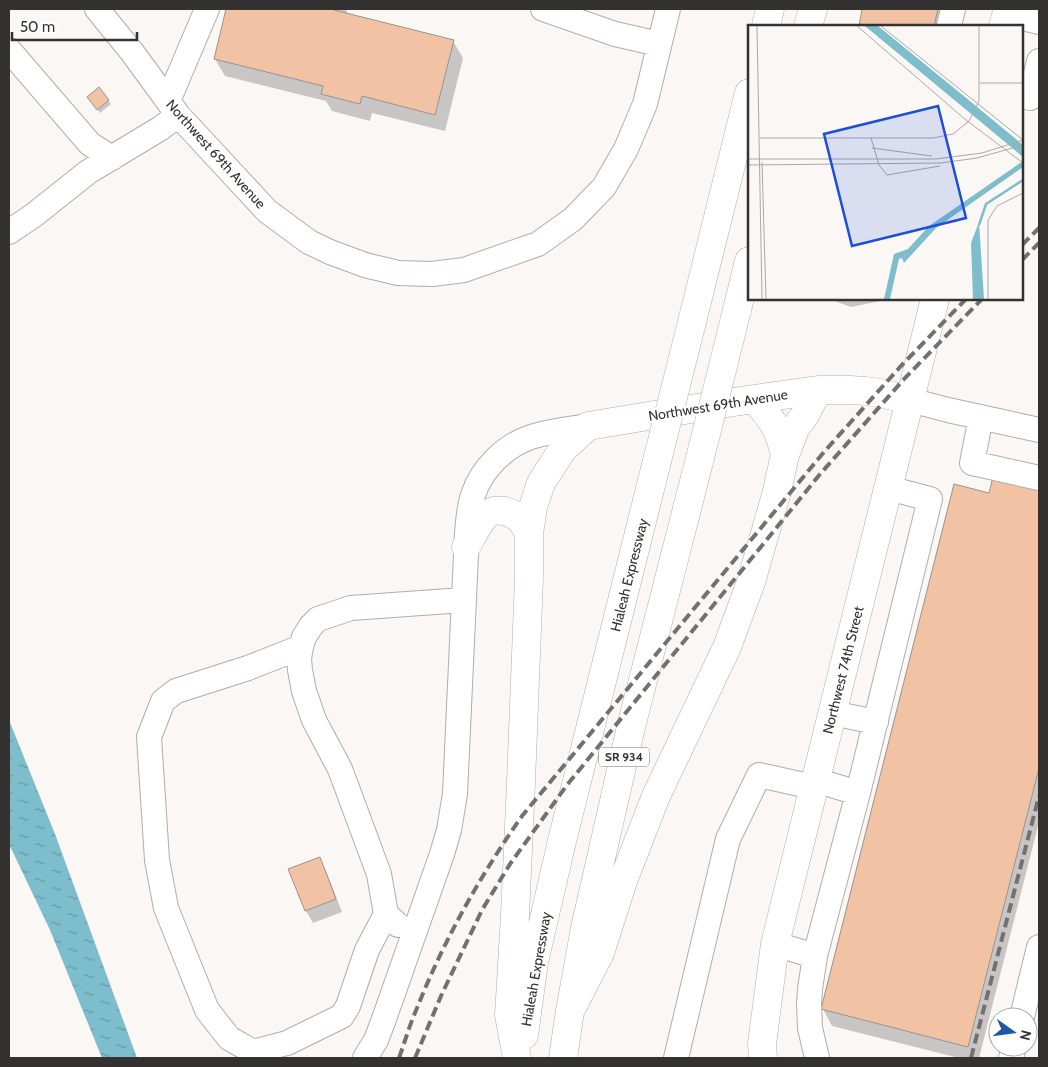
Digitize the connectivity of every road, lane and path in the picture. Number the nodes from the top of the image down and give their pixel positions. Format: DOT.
graph roads {
  1 [pos="97,9"];
  2 [pos="207,9"];
  3 [pos="543,9"];
  4 [pos="668,9"];
  5 [pos="770,9"];
  6 [pos="813,9"];
  7 [pos="954,9"];
  8 [pos="1006,16"];
  9 [pos="1039,22"];
  10 [pos="766,25"];
  11 [pos="808,25"];
  12 [pos="949,25"];
  13 [pos="659,44"];
  14 [pos="9,50"];
  15 [pos="1023,55"];
  16 [pos="1039,60"];
  17 [pos="1023,96"];
  18 [pos="748,98"];
  19 [pos="173,108"];
  20 [pos="112,158"];
  21 [pos="9,232"];
  22 [pos="748,264"];
  23 [pos="935,300"];
  24 [pos="818,390"];
  25 [pos="755,399"];
  26 [pos="910,400"];
  27 [pos="981,417"];
  28 [pos="588,426"];
  29 [pos="1039,430"];
  30 [pos="784,455"];
  31 [pos="1039,478"];
  32 [pos="888,488"];
  33 [pos="529,534"];
  34 [pos="466,547"];
  35 [pos="464,600"];
  36 [pos="301,647"];
  37 [pos="832,713"];
  38 [pos="876,722"];
  39 [pos="814,784"];
  40 [pos="858,793"];
  41 [pos="386,914"];
  42 [pos="413,936"];
  43 [pos="775,944"];
  44 [pos="1039,947"];
  45 [pos="815,956"];
  46 [pos="1024,1007"];
  47 [pos="570,1011"];
  48 [pos="760,1053"];
  49 [pos="365,1058"];
  50 [pos="519,1058"];
  51 [pos="563,1058"];
  52 [pos="676,1058"];
  53 [pos="817,1058"];
  1 -- 19 [label="street, Northwest 69th Avenue"];
  2 -- 19 [label="street"];
  3 -- 13 [label="street"];
  4 -- 13 [label="street, Northwest 69th Avenue"];
  5 -- 10 [label="main road"];
  6 -- 11 [label="main road"];
  7 -- 12 [label="street"];
  8 -- 9 [label="street"];
  13 -- 19 [label="street, Northwest 69th Avenue"];
  14 -- 20 [label="street"];
  15 -- 16 [label="street"];
  16 -- 17 [label="street"];
  18 -- 50 [label="main road, Hialeah Expressway / SR 934, bridge"];
  19 -- 20 [label="street"];
  20 -- 21 [label="street"];
  22 -- 47 [label="main road, SR 934, bridge"];
  23 -- 26 [label="main road, Northwest 74th Street"];
  24 -- 25 [label="main road, Northwest 69th Avenue"];
  24 -- 26 [label="main road, Northwest 69th Avenue"];
  24 -- 30 [label="main road"];
  25 -- 28 [label="main road, Northwest 69th Avenue"];
  25 -- 30 [label="main road"];
  26 -- 27 [label="street, Northwest 69th Avenue"];
  26 -- 32 [label="main road, Northwest 74th Street"];
  27 -- 29 [label="street, Northwest 69th Avenue"];
  27 -- 31 [label="street"];
  28 -- 33 [label="main road"];
  28 -- 34 [label="street, Northwest 69th Avenue"];
  30 -- 47 [label="main road"];
  32 -- 37 [label="main road, Northwest 74th Street"];
  32 -- 38 [label="street"];
  33 -- 34 [label="main road"];
  33 -- 50 [label="main road"];
  34 -- 35 [label="street, Northwest 69th Avenue"];
  35 -- 36 [label="street"];
  35 -- 42 [label="street, Northwest 69th Avenue"];
  36 -- 41 [label="street"];
  36 -- 41 [label="street"];
  37 -- 38 [label="street"];
  37 -- 39 [label="main road, Northwest 74th Street"];
  38 -- 40 [label="street"];
  39 -- 40 [label="street"];
  39 -- 43 [label="main road, Northwest 74th Street"];
  39 -- 52 [label="street"];
  40 -- 45 [label="street"];
  41 -- 42 [label="street"];
  42 -- 49 [label="street, Northwest 69th Avenue"];
  43 -- 45 [label="street"];
  43 -- 48 [label="main road, Northwest 74th Street"];
  44 -- 46 [label="street"];
  45 -- 53 [label="street"];
  47 -- 51 [label="main road, SR 934"];
}
